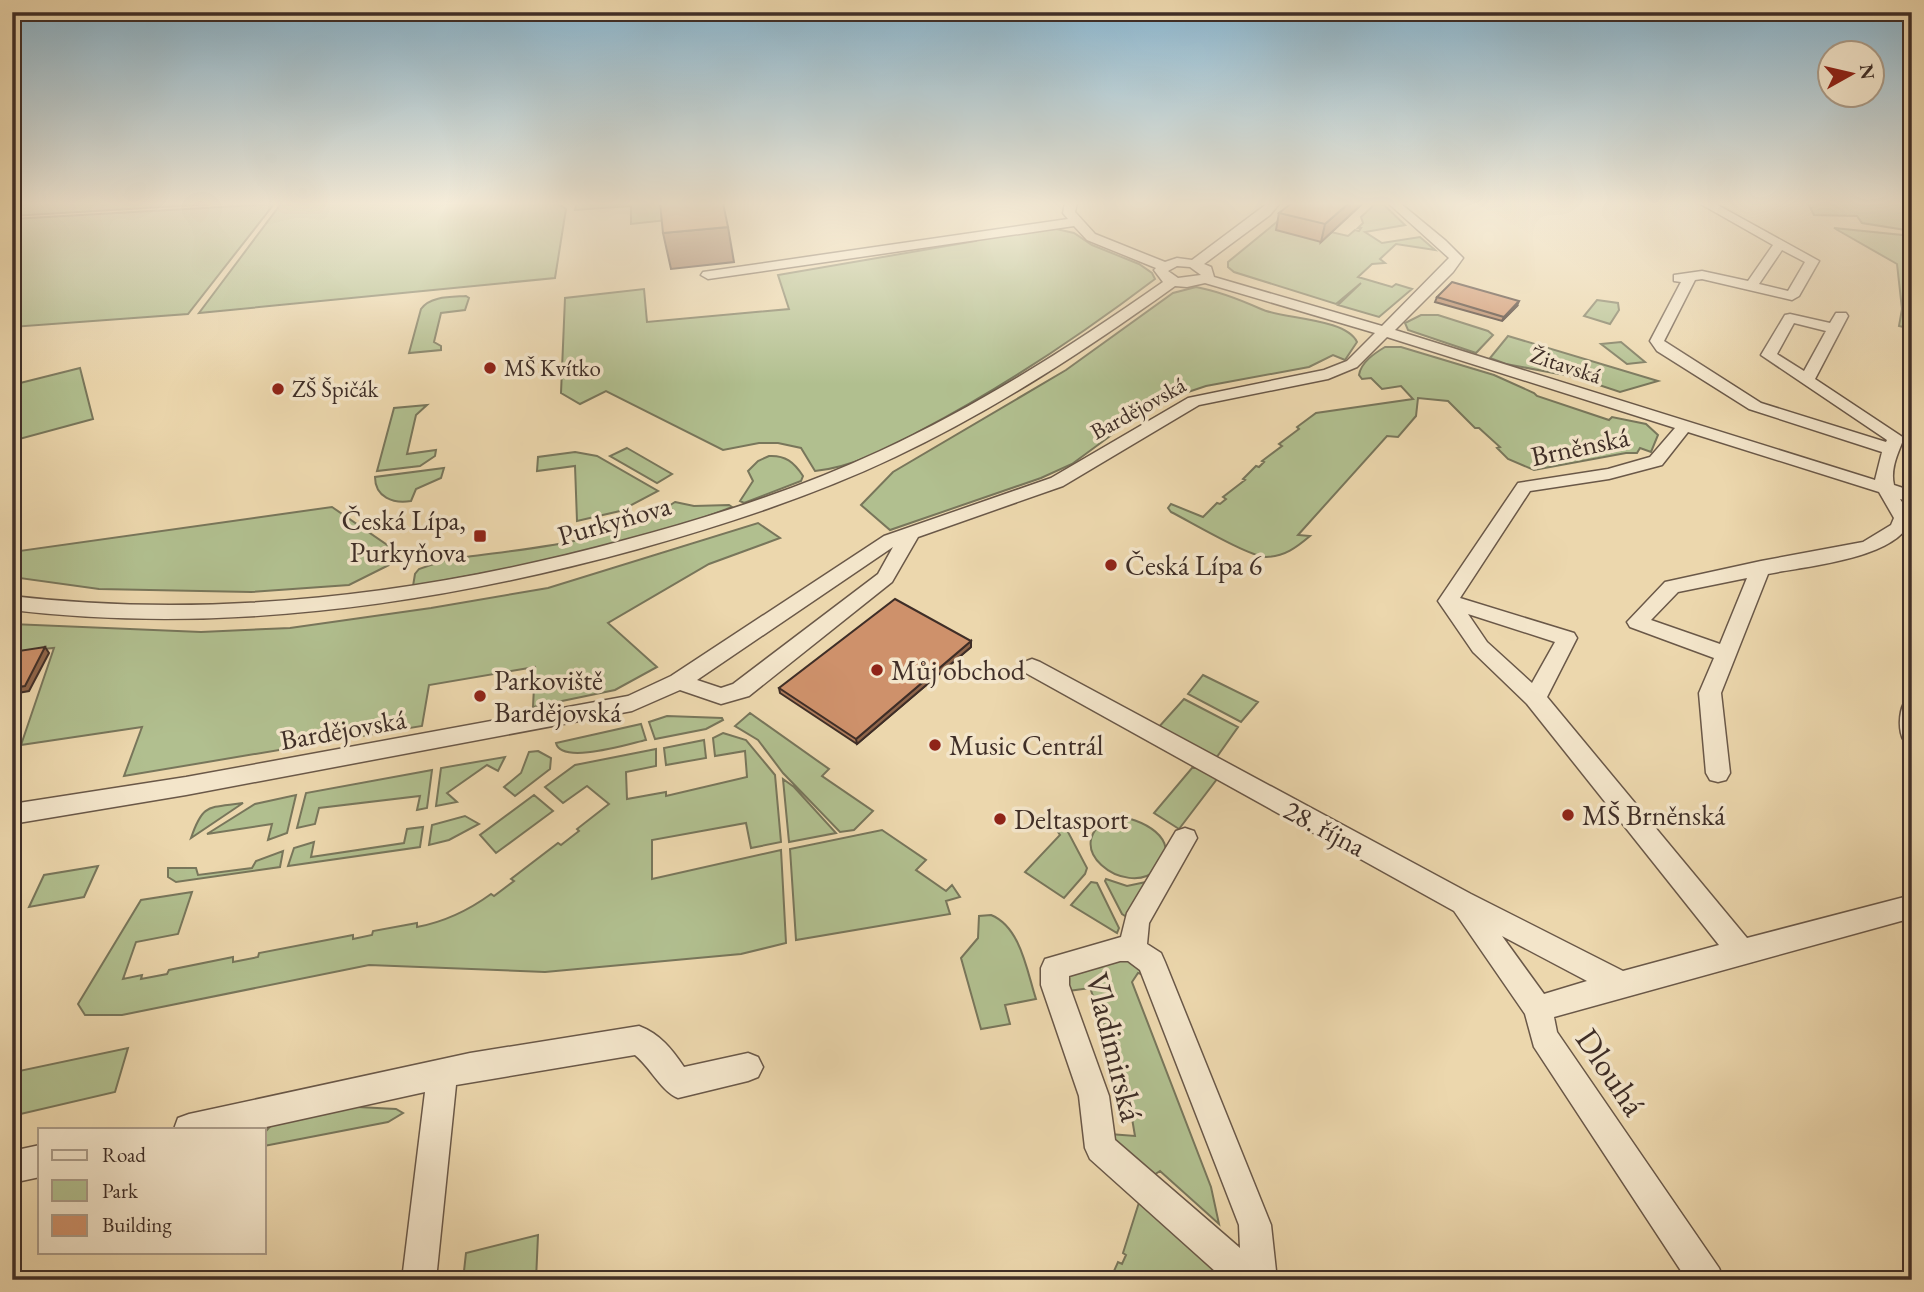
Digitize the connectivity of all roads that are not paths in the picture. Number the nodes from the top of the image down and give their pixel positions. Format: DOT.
graph roads {
  1 [pos="789,263"];
  2 [pos="1146,263"];
  3 [pos="1179,263"];
  4 [pos="1190,263"];
  5 [pos="1451,263"];
  6 [pos="1767,263"];
  7 [pos="1811,263"];
  8 [pos="1195,264"];
  9 [pos="1169,274"];
  10 [pos="708,275"];
  11 [pos="1205,279"];
  12 [pos="1751,286"];
  13 [pos="1386,332"];
  14 [pos="1807,380"];
  15 [pos="1684,427"];
  16 [pos="1891,449"];
  17 [pos="1884,488"];
  18 [pos="1912,497"];
  19 [pos="911,533"];
  20 [pos="1761,567"];
  21 [pos="1448,601"];
  22 [pos="12,603"];
  23 [pos="1727,654"];
  24 [pos="1032,667"];
  25 [pos="679,682"];
  26 [pos="1535,698"];
  27 [pos="1912,709"];
  28 [pos="1912,735"];
  29 [pos="1718,773"];
  30 [pos="12,814"];
  31 [pos="1185,838"];
  32 [pos="1462,902"];
  33 [pos="1912,906"];
  34 [pos="1133,949"];
  35 [pos="1742,953"];
  36 [pos="1620,984"];
  37 [pos="1538,1009"];
  38 [pos="748,1067"];
  39 [pos="442,1073"];
  40 [pos="194,1128"];
  41 [pos="38,1161"];
  42 [pos="12,1167"];
  43 [pos="419,1280"];
  44 [pos="1251,1280"];
  45 [pos="1260,1280"];
  46 [pos="1707,1280"];
  1 -- 10 [label="street"];
  2 -- 9 [label="street, Žitavská"];
  3 -- 9 [label="street, Žitavská"];
  4 -- 8 [label="street, Žitavská"];
  5 -- 13 [label="street, Bardějovská"];
  6 -- 12 [label="street"];
  7 -- 12 [label="street"];
  8 -- 11 [label="street"];
  9 -- 11 [label="street, Žitavská"];
  9 -- 22 [label="street, Purkyňova"];
  11 -- 13 [label="street, Žitavská"];
  12 -- 16 [label="street"];
  13 -- 15 [label="street, Žitavská"];
  13 -- 19 [label="street, Bardějovská"];
  14 -- 14 [label="street"];
  14 -- 16 [label="street"];
  15 -- 17 [label="street, Žitavská"];
  15 -- 21 [label="street, Brněnská"];
  16 -- 17 [label="street"];
  17 -- 18 [label="street, Žitavská"];
  17 -- 20 [label="street"];
  19 -- 25 [label="street, Bardějovská"];
  19 -- 25 [label="street"];
  20 -- 23 [label="street"];
  20 -- 23 [label="street"];
  21 -- 26 [label="street"];
  21 -- 26 [label="street"];
  23 -- 29 [label="street"];
  24 -- 32 [label="street, 28. října"];
  25 -- 30 [label="street, Bardějovská"];
  26 -- 35 [label="street"];
  27 -- 28 [label="street"];
  31 -- 34 [label="street, Vladimirská"];
  32 -- 36 [label="street, 28. října"];
  32 -- 37 [label="street, Dlouhá"];
  33 -- 35 [label="street"];
  34 -- 44 [label="street, Vladimirská"];
  34 -- 45 [label="street, Vladimirská"];
  35 -- 36 [label="street"];
  36 -- 37 [label="street"];
  37 -- 46 [label="street, Dlouhá"];
  38 -- 39 [label="street"];
  39 -- 40 [label="street"];
  39 -- 43 [label="street"];
  41 -- 42 [label="street"];
}
